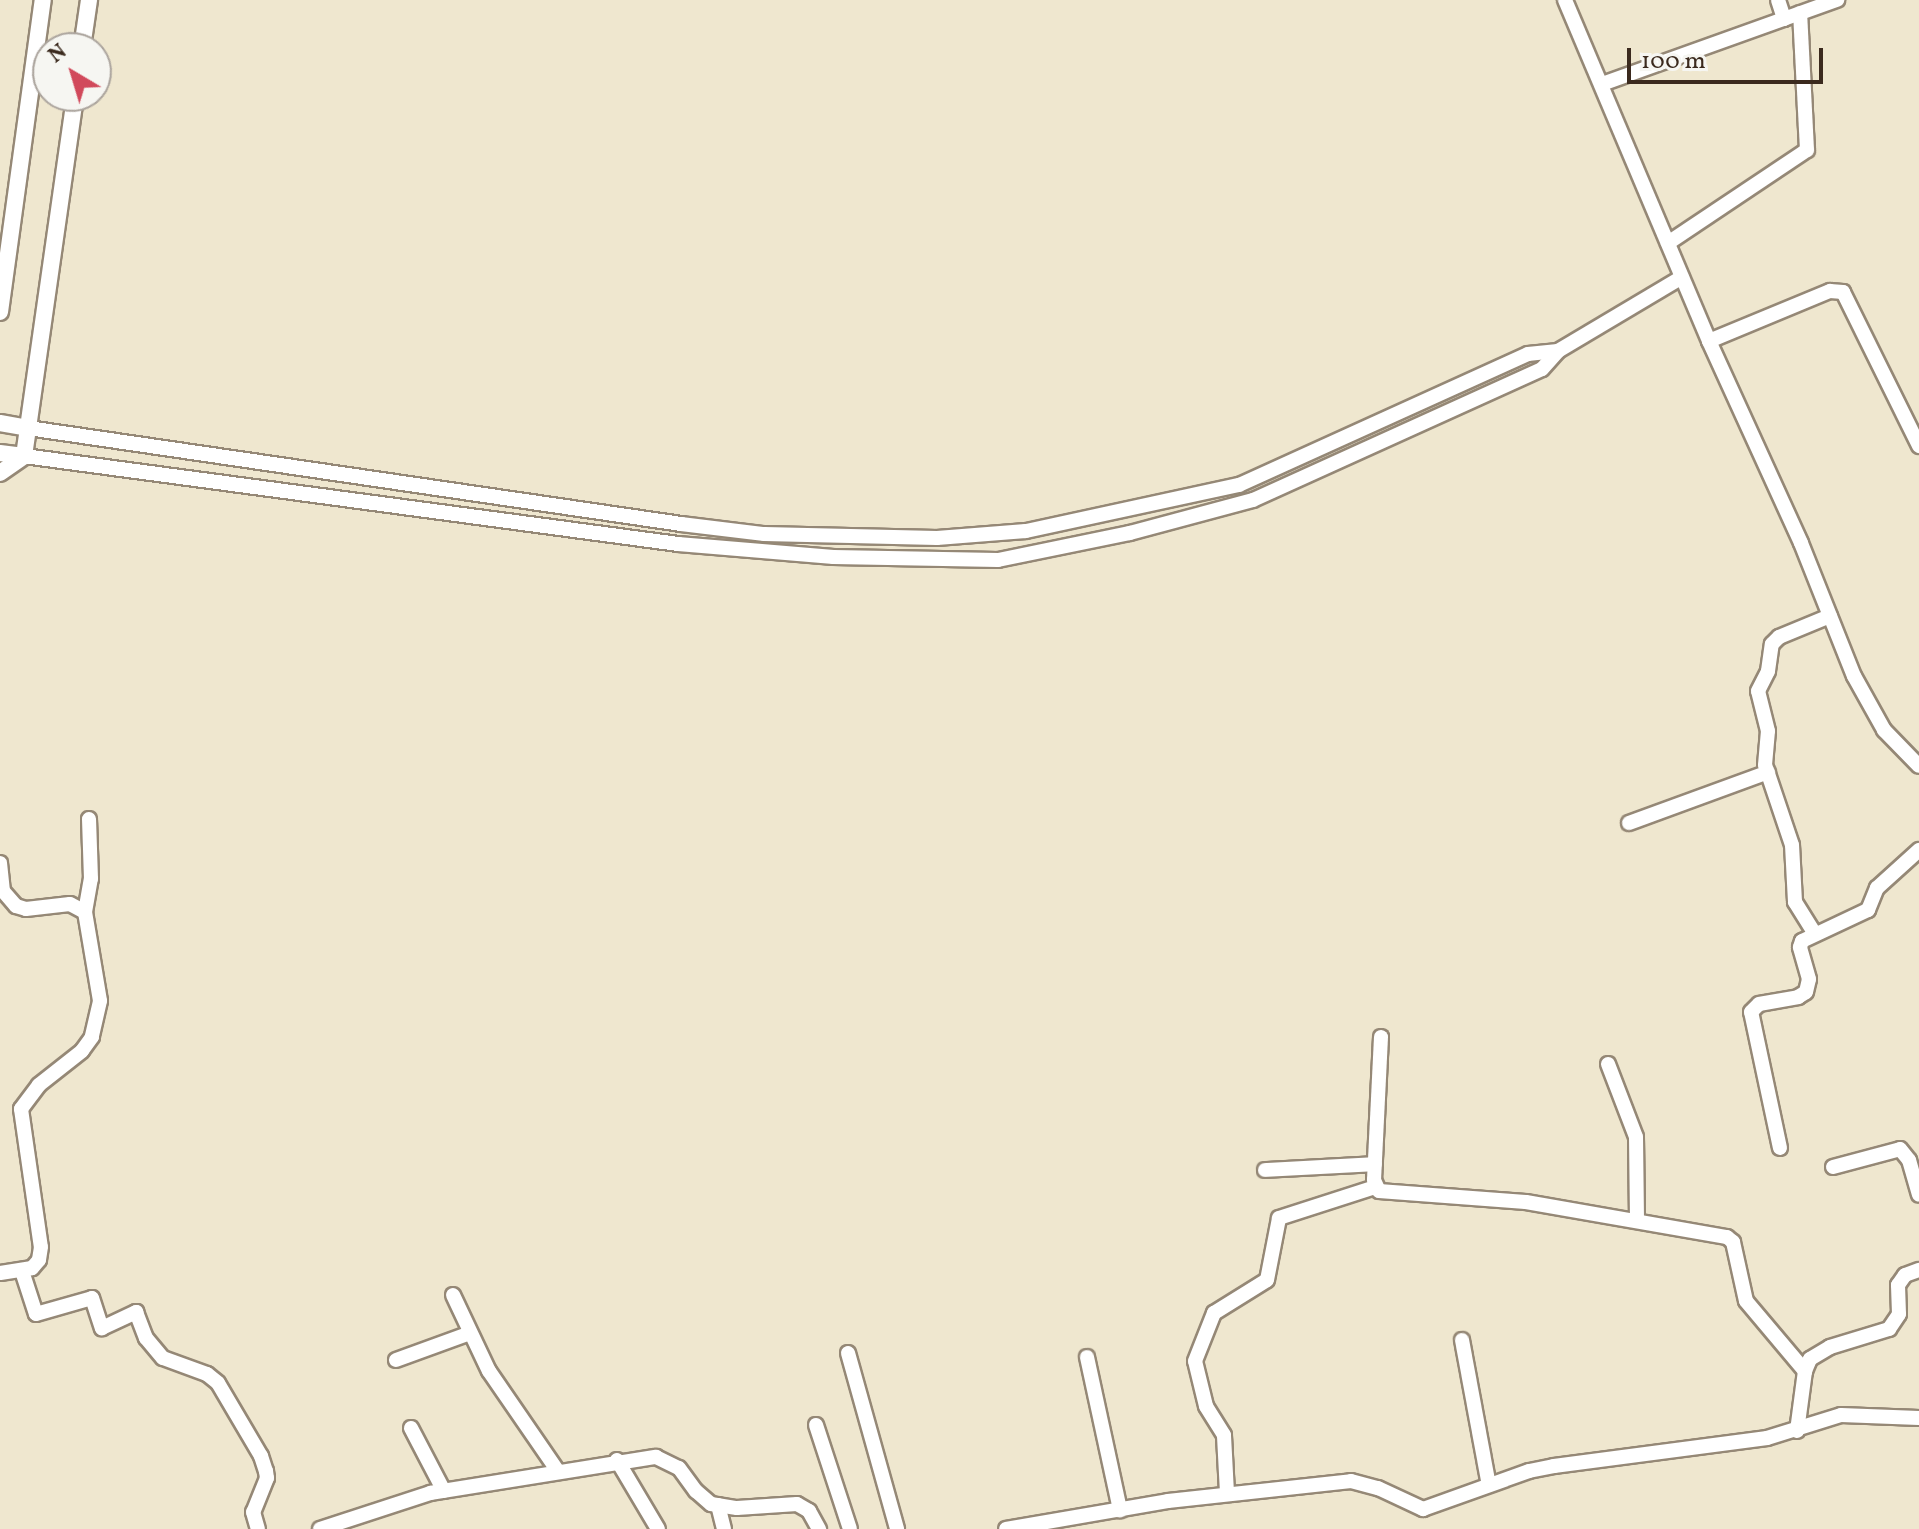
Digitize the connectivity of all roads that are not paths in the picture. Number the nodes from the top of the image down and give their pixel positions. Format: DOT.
graph roads {
  1 [pos="43,0"];
  2 [pos="89,0"];
  3 [pos="1565,0"];
  4 [pos="1778,0"];
  5 [pos="1837,0"];
  6 [pos="1800,13"];
  7 [pos="1784,19"];
  8 [pos="84,32"];
  9 [pos="1602,84"];
  10 [pos="73,112"];
  11 [pos="1668,243"];
  12 [pos="1682,277"];
  13 [pos="0,312"];
  14 [pos="1709,341"];
  15 [pos="1558,351"];
  16 [pos="0,423"];
  17 [pos="28,428"];
  18 [pos="1919,446"];
  19 [pos="0,453"];
  20 [pos="24,456"];
  21 [pos="0,473"];
  22 [pos="1830,616"];
  23 [pos="1919,766"];
  24 [pos="1768,772"];
  25 [pos="89,819"];
  26 [pos="1629,823"];
  27 [pos="1919,850"];
  28 [pos="0,863"];
  29 [pos="85,912"];
  30 [pos="1815,934"];
  31 [pos="1381,1037"];
  32 [pos="1608,1064"];
  33 [pos="1780,1148"];
  34 [pos="1375,1164"];
  35 [pos="1833,1167"];
  36 [pos="1265,1170"];
  37 [pos="1375,1187"];
  38 [pos="1919,1195"];
  39 [pos="1637,1221"];
  40 [pos="1919,1270"];
  41 [pos="22,1271"];
  42 [pos="0,1273"];
  43 [pos="453,1295"];
  44 [pos="470,1333"];
  45 [pos="1462,1340"];
  46 [pos="848,1353"];
  47 [pos="1087,1357"];
  48 [pos="396,1360"];
  49 [pos="1805,1371"];
  50 [pos="1919,1418"];
  51 [pos="816,1425"];
  52 [pos="411,1428"];
  53 [pos="1797,1431"];
  54 [pos="617,1460"];
  55 [pos="557,1470"];
  56 [pos="1489,1485"];
  57 [pos="444,1491"];
  58 [pos="1227,1493"];
  59 [pos="718,1505"];
  60 [pos="1120,1510"];
  61 [pos="258,1529"];
  62 [pos="320,1529"];
  63 [pos="658,1529"];
  64 [pos="724,1529"];
  65 [pos="819,1529"];
  66 [pos="850,1529"];
  67 [pos="897,1529"];
  68 [pos="1006,1529"];
  1 -- 13 [label="street"];
  2 -- 8 [label="street"];
  3 -- 9 [label="street"];
  4 -- 7 [label="street"];
  5 -- 6 [label="street"];
  6 -- 7 [label="street"];
  6 -- 11 [label="street"];
  7 -- 9 [label="street"];
  9 -- 11 [label="street"];
  10 -- 17 [label="street"];
  11 -- 12 [label="street"];
  12 -- 14 [label="street"];
  12 -- 15 [label="street"];
  14 -- 18 [label="street"];
  14 -- 22 [label="street"];
  15 -- 17 [label="street"];
  15 -- 20 [label="street"];
  16 -- 17 [label="street"];
  17 -- 20 [label="street"];
  19 -- 20 [label="street"];
  20 -- 21 [label="street"];
  22 -- 23 [label="street"];
  22 -- 24 [label="street"];
  24 -- 26 [label="street"];
  24 -- 30 [label="street"];
  25 -- 29 [label="street"];
  27 -- 30 [label="street"];
  28 -- 29 [label="street"];
  29 -- 41 [label="street"];
  30 -- 33 [label="street"];
  31 -- 34 [label="street"];
  32 -- 39 [label="street"];
  34 -- 36 [label="street"];
  34 -- 37 [label="street"];
  35 -- 38 [label="street"];
  37 -- 39 [label="street"];
  37 -- 58 [label="street"];
  39 -- 49 [label="street"];
  40 -- 49 [label="street"];
  41 -- 42 [label="street"];
  41 -- 61 [label="street"];
  43 -- 44 [label="street"];
  44 -- 48 [label="street"];
  44 -- 55 [label="street"];
  45 -- 56 [label="street"];
  46 -- 67 [label="street"];
  47 -- 60 [label="street"];
  49 -- 53 [label="street"];
  50 -- 53 [label="street"];
  51 -- 66 [label="street"];
  52 -- 57 [label="street"];
  53 -- 56 [label="street"];
  54 -- 55 [label="street"];
  54 -- 59 [label="street"];
  54 -- 63 [label="street"];
  55 -- 57 [label="street"];
  56 -- 58 [label="street"];
  57 -- 62 [label="street"];
  58 -- 60 [label="street"];
  59 -- 64 [label="street"];
  59 -- 65 [label="street"];
  60 -- 68 [label="street"];
}
